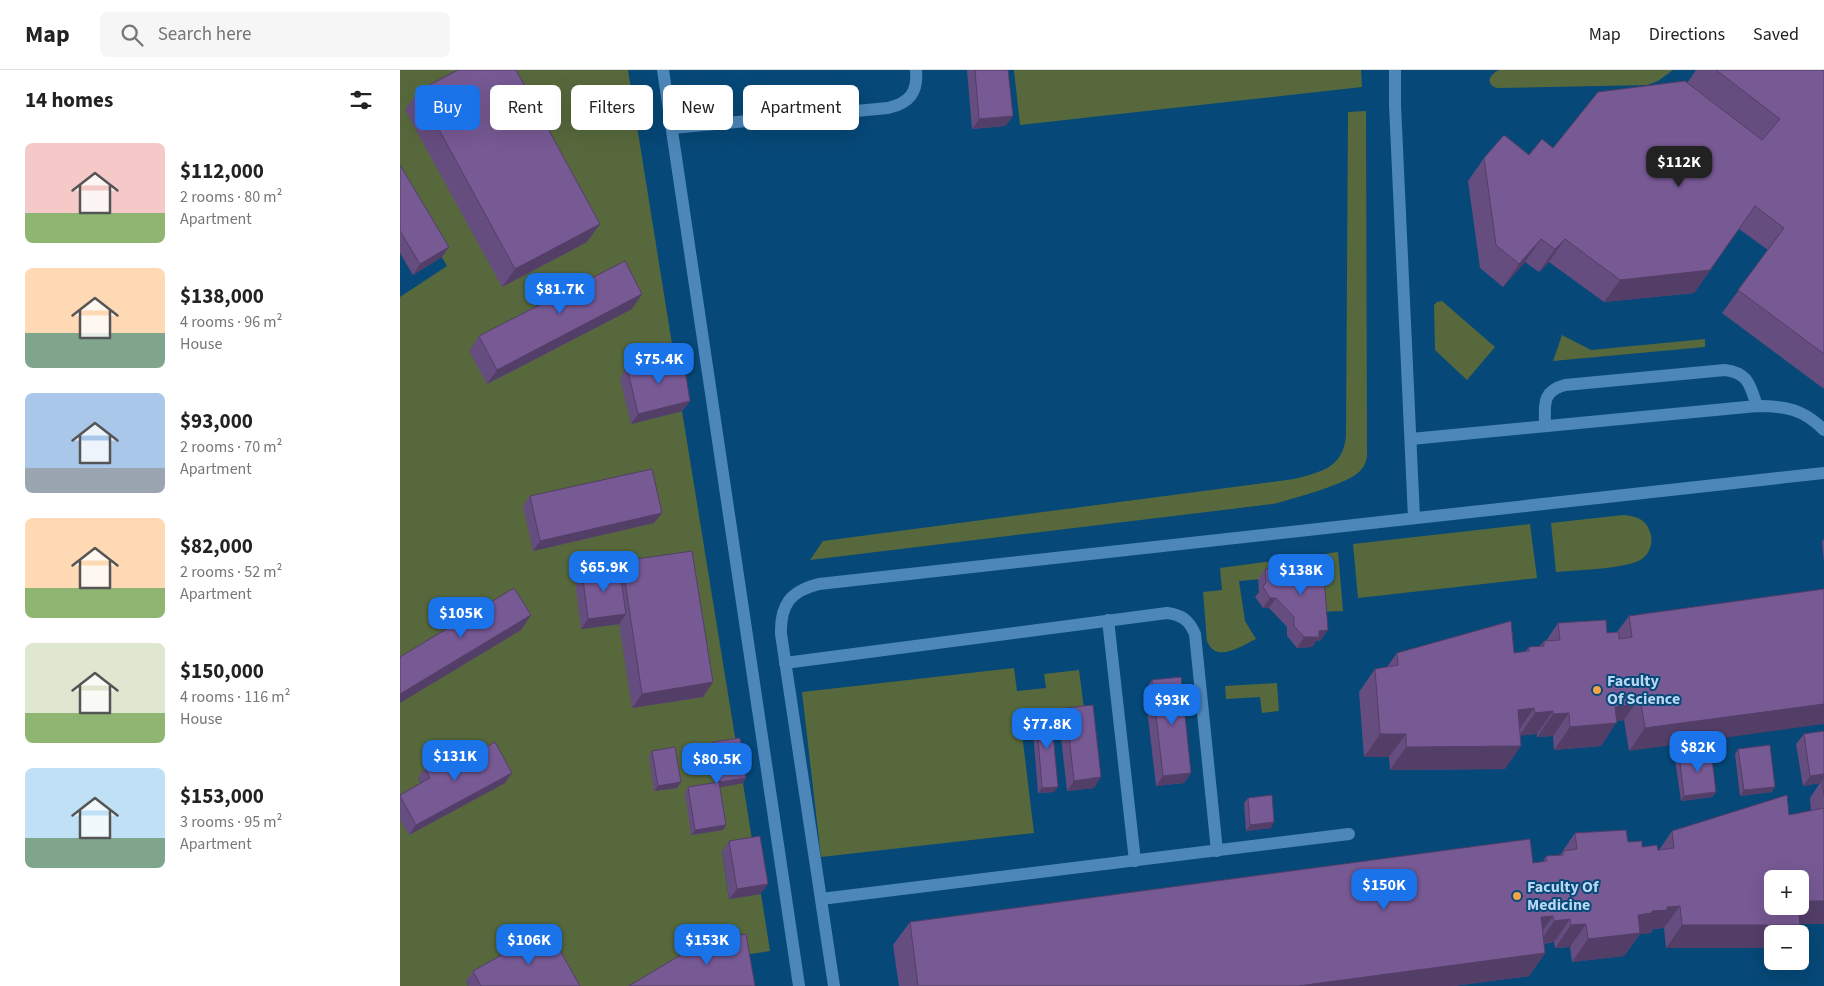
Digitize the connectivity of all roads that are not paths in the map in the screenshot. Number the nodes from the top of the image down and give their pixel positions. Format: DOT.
graph roads {
  1 [pos="663,70"];
  2 [pos="916,70"];
  3 [pos="1395,70"];
  4 [pos="665,85"];
  5 [pos="733,122"];
  6 [pos="672,130"];
  7 [pos="1757,406"];
  8 [pos="1545,426"];
  9 [pos="1824,430"];
  10 [pos="1411,439"];
  11 [pos="1824,473"];
  12 [pos="1414,518"];
  13 [pos="1108,620"];
  14 [pos="785,663"];
  15 [pos="1349,834"];
  16 [pos="1217,851"];
  17 [pos="1135,861"];
  18 [pos="821,899"];
  19 [pos="799,986"];
  20 [pos="834,986"];
  1 -- 4 [label="lane"];
  2 -- 5 [label="lane"];
  3 -- 10 [label="lane"];
  6 -- 19 [label="lane"];
  7 -- 8 [label="lane"];
  7 -- 8 [label="lane"];
  7 -- 9 [label="lane"];
  8 -- 10 [label="lane"];
  10 -- 12 [label="lane"];
  11 -- 12 [label="lane"];
  12 -- 14 [label="lane"];
  13 -- 14 [label="lane"];
  13 -- 16 [label="lane"];
  13 -- 17 [label="lane"];
  14 -- 18 [label="lane"];
  15 -- 16 [label="lane"];
  16 -- 17 [label="lane"];
  17 -- 18 [label="lane"];
  18 -- 20 [label="lane"];
}
